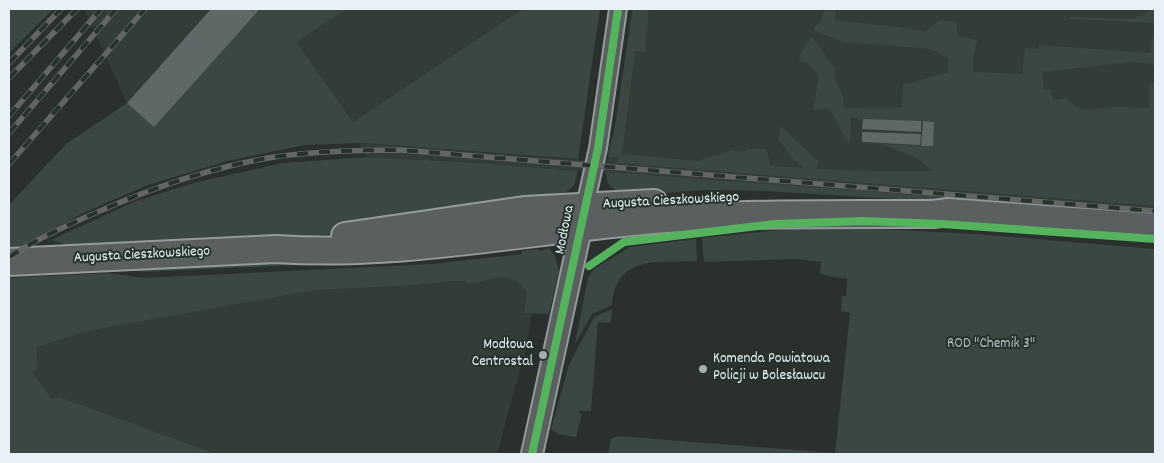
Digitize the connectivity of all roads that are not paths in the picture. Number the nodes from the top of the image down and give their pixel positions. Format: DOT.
graph roads {
  1 [pos="618,9"];
  2 [pos="584,217"];
  3 [pos="1155,227"];
  4 [pos="9,262"];
  5 [pos="532,454"];
  1 -- 2 [label="street, Modłowa"];
  2 -- 3 [label="main road, Augusta Cieszkowskiego"];
  2 -- 4 [label="main road, Augusta Cieszkowskiego"];
  2 -- 5 [label="street, Modłowa"];
}
